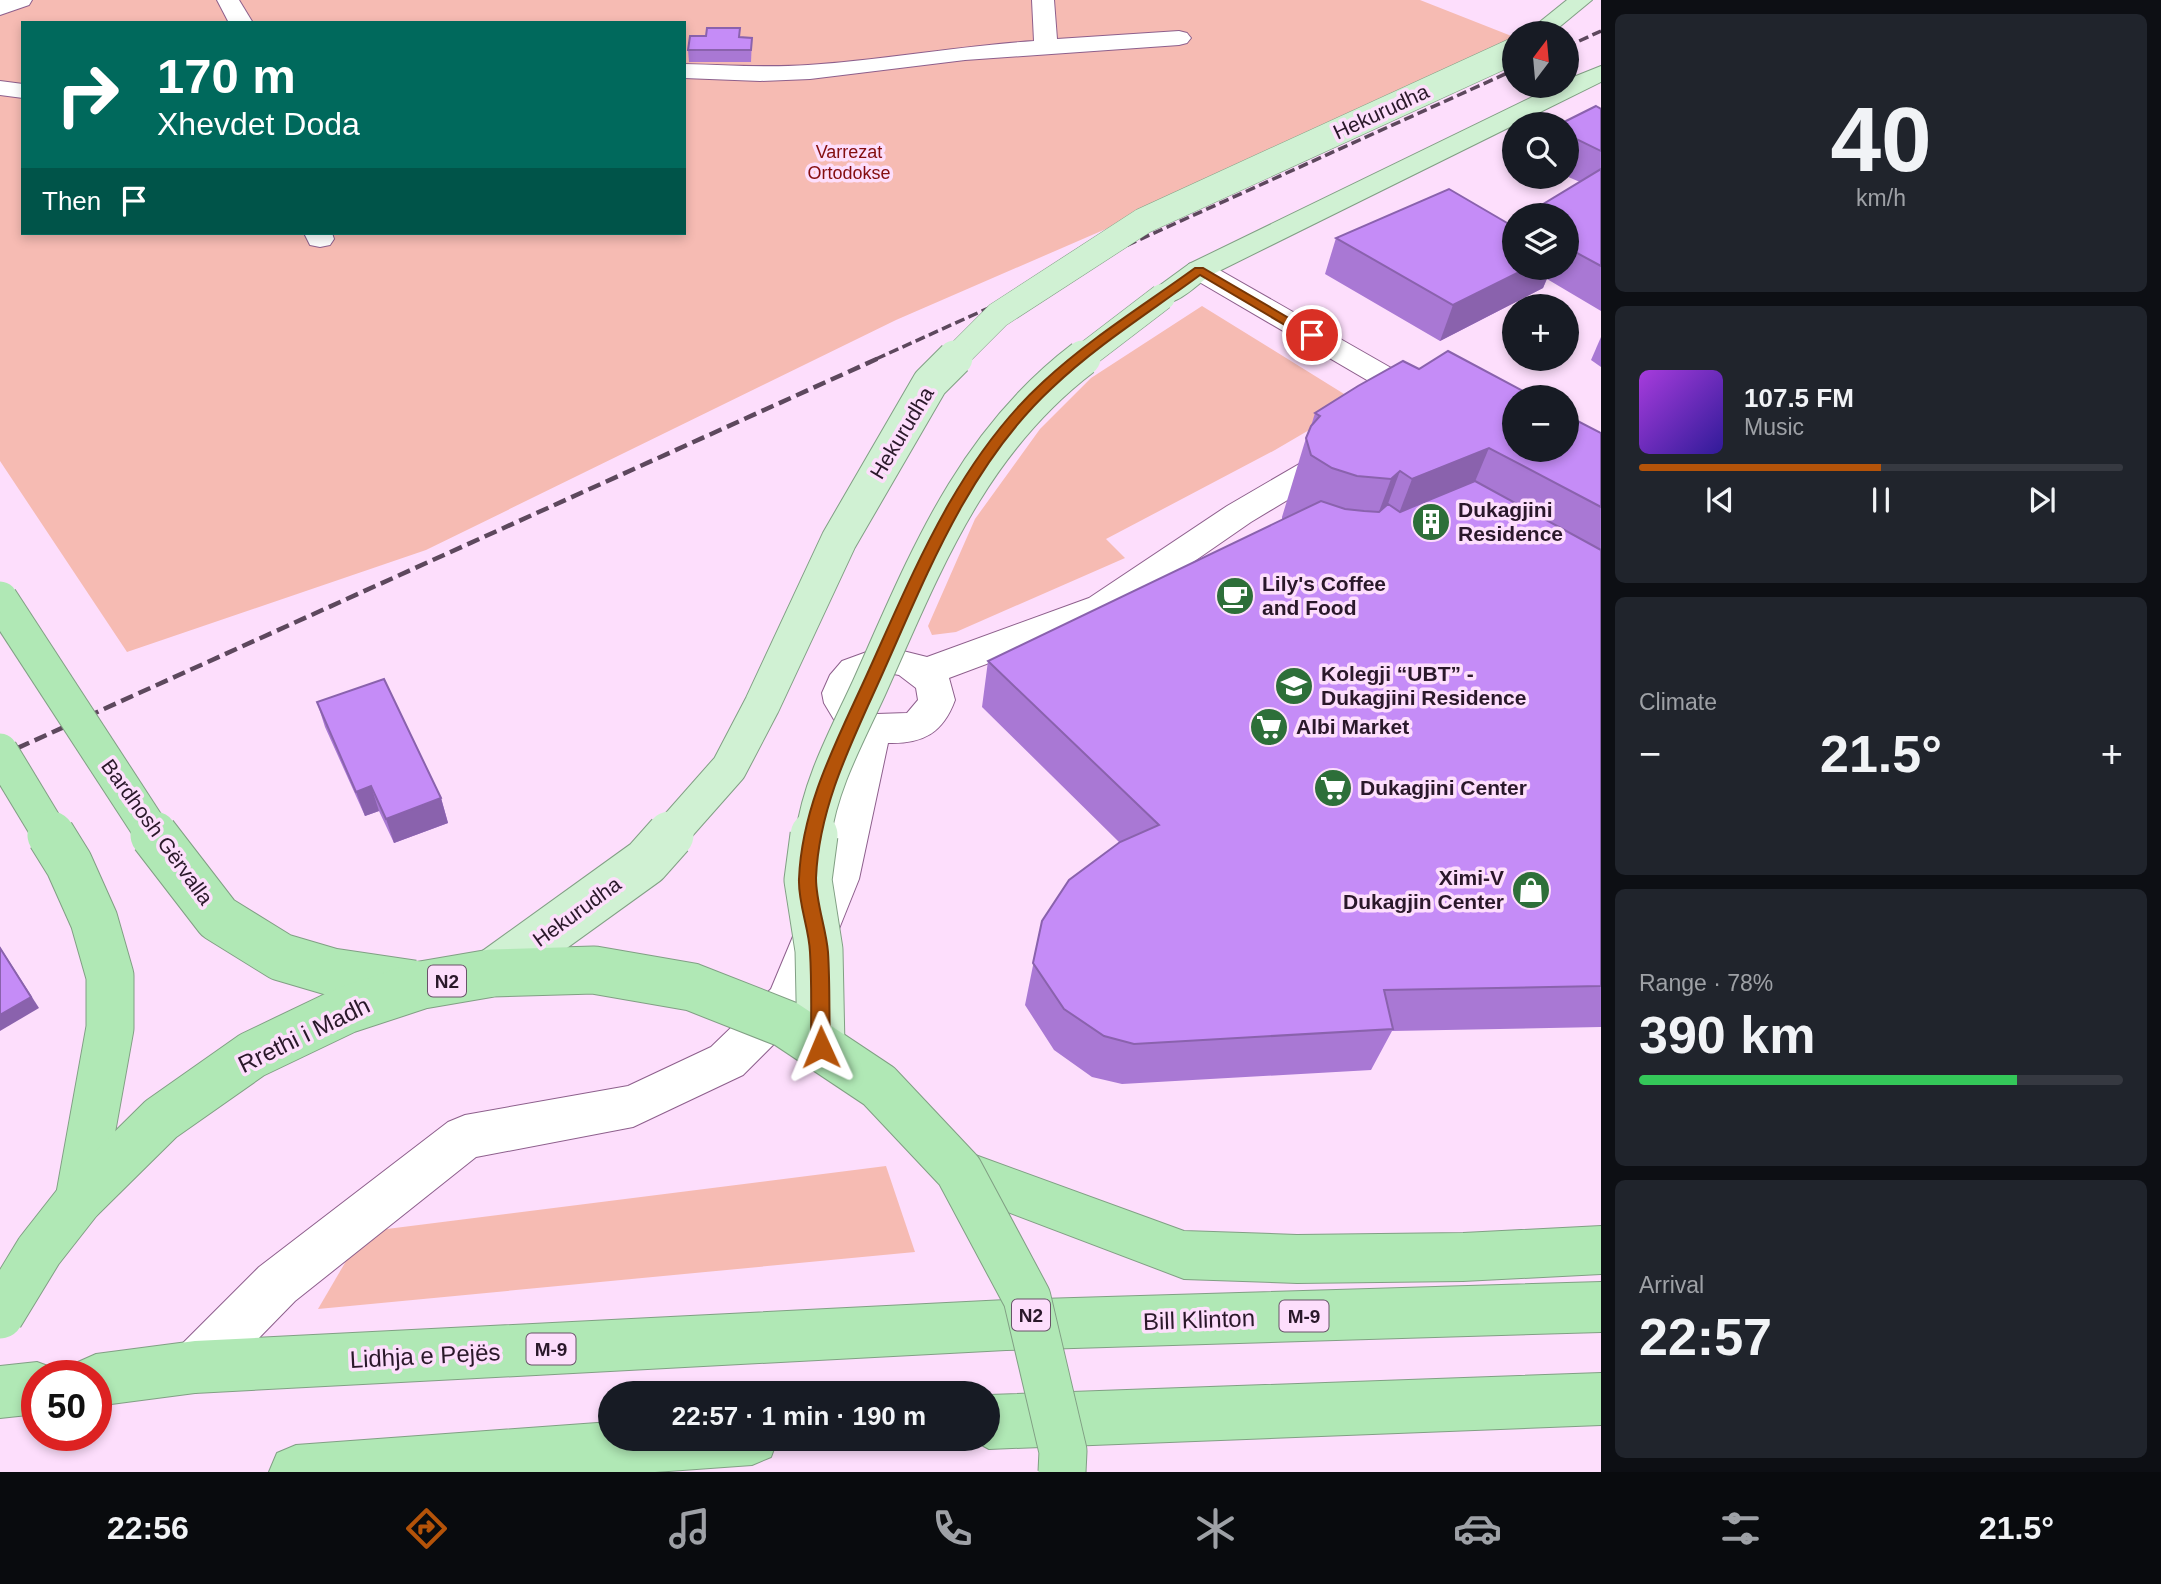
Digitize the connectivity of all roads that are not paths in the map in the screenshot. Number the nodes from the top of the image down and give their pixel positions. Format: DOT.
graph roads {
  1 [pos="22,0"];
  2 [pos="228,0"];
  3 [pos="1043,0"];
  4 [pos="1581,0"];
  5 [pos="0,8"];
  6 [pos="239,21"];
  7 [pos="1554,21"];
  8 [pos="1179,38"];
  9 [pos="1046,47"];
  10 [pos="1502,56"];
  11 [pos="686,71"];
  12 [pos="1601,73"];
  13 [pos="0,88"];
  14 [pos="21,91"];
  15 [pos="1199,270"];
  16 [pos="1365,440"];
  17 [pos="1502,445"];
  18 [pos="0,599"];
  19 [pos="926,672"];
  20 [pos="872,727"];
  21 [pos="0,751"];
  22 [pos="492,973"];
  23 [pos="422,985"];
  24 [pos="821,1047"];
  25 [pos="959,1171"];
  26 [pos="79,1200"];
  27 [pos="1601,1250"];
  28 [pos="19,1261"];
  29 [pos="1601,1307"];
  30 [pos="0,1315"];
  31 [pos="1006,1325"];
  32 [pos="195,1367"];
  33 [pos="112,1378"];
  34 [pos="21,1390"];
  35 [pos="0,1392"];
  36 [pos="1601,1399"];
  37 [pos="1005,1421"];
  38 [pos="598,1449"];
  39 [pos="296,1472"];
  40 [pos="1062,1472"];
  1 -- 5 [label="street"];
  2 -- 6 [label="street"];
  3 -- 9 [label="street"];
  4 -- 7 [label="main road"];
  8 -- 9 [label="street"];
  9 -- 11 [label="street"];
  10 -- 22 [label="main road, Hekurudha, bridge"];
  12 -- 15 [label="main road"];
  13 -- 14 [label="street"];
  15 -- 17 [label="street"];
  15 -- 24 [label="main road, bridge"];
  16 -- 19 [label="street"];
  18 -- 23 [label="highway, Bardhosh Gërvalla / N2, bridge"];
  19 -- 20 [label="street"];
  19 -- 20 [label="street"];
  20 -- 32 [label="street"];
  21 -- 26 [label="highway, N2, bridge"];
  22 -- 23 [label="highway, Rrethi i Madh / N2, bridge"];
  22 -- 24 [label="highway, Rrethi i Madh / N2, bridge"];
  23 -- 26 [label="highway, Rrethi i Madh / N2, bridge"];
  24 -- 25 [label="highway, Rrethi i Madh / N2, bridge"];
  25 -- 27 [label="highway"];
  25 -- 40 [label="highway, Rrethi i Madh / N2, bridge"];
  26 -- 28 [label="highway, Rrethi i Madh / N2, bridge"];
  28 -- 30 [label="highway, Rrethi i Madh / N2, bridge"];
  29 -- 31 [label="highway, Bill Klinton / M-9"];
  31 -- 32 [label="highway, Lidhja e Pejës / M-9"];
  32 -- 33 [label="highway, Lidhja e Pejës / M-9"];
  34 -- 35 [label="highway"];
  36 -- 37 [label="highway"];
  38 -- 39 [label="highway"];
}
